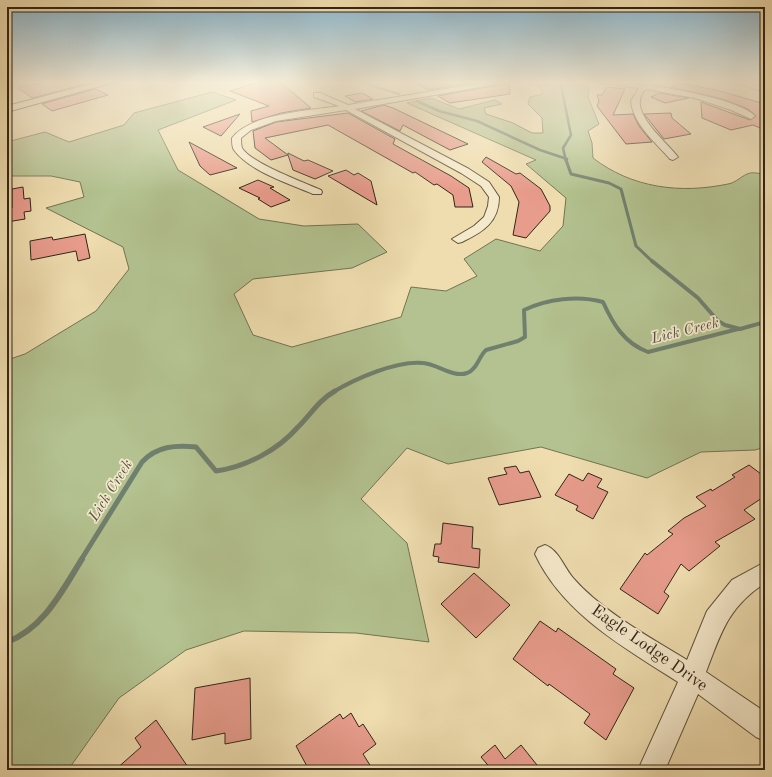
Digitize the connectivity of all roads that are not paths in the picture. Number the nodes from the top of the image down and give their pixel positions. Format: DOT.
graph roads {
  1 [pos="283,118"];
  2 [pos="368,118"];
  3 [pos="643,118"];
  4 [pos="674,157"];
  5 [pos="317,192"];
  6 [pos="458,239"];
  7 [pos="545,554"];
  8 [pos="765,571"];
  9 [pos="692,676"];
  10 [pos="765,728"];
  11 [pos="651,770"];
  1 -- 5 [label="street"];
  2 -- 6 [label="street"];
  3 -- 4 [label="street"];
  7 -- 9 [label="street, Eagle Lodge Drive"];
  8 -- 9 [label="street"];
  9 -- 10 [label="street, Eagle Lodge Drive"];
  9 -- 11 [label="street"];
}
